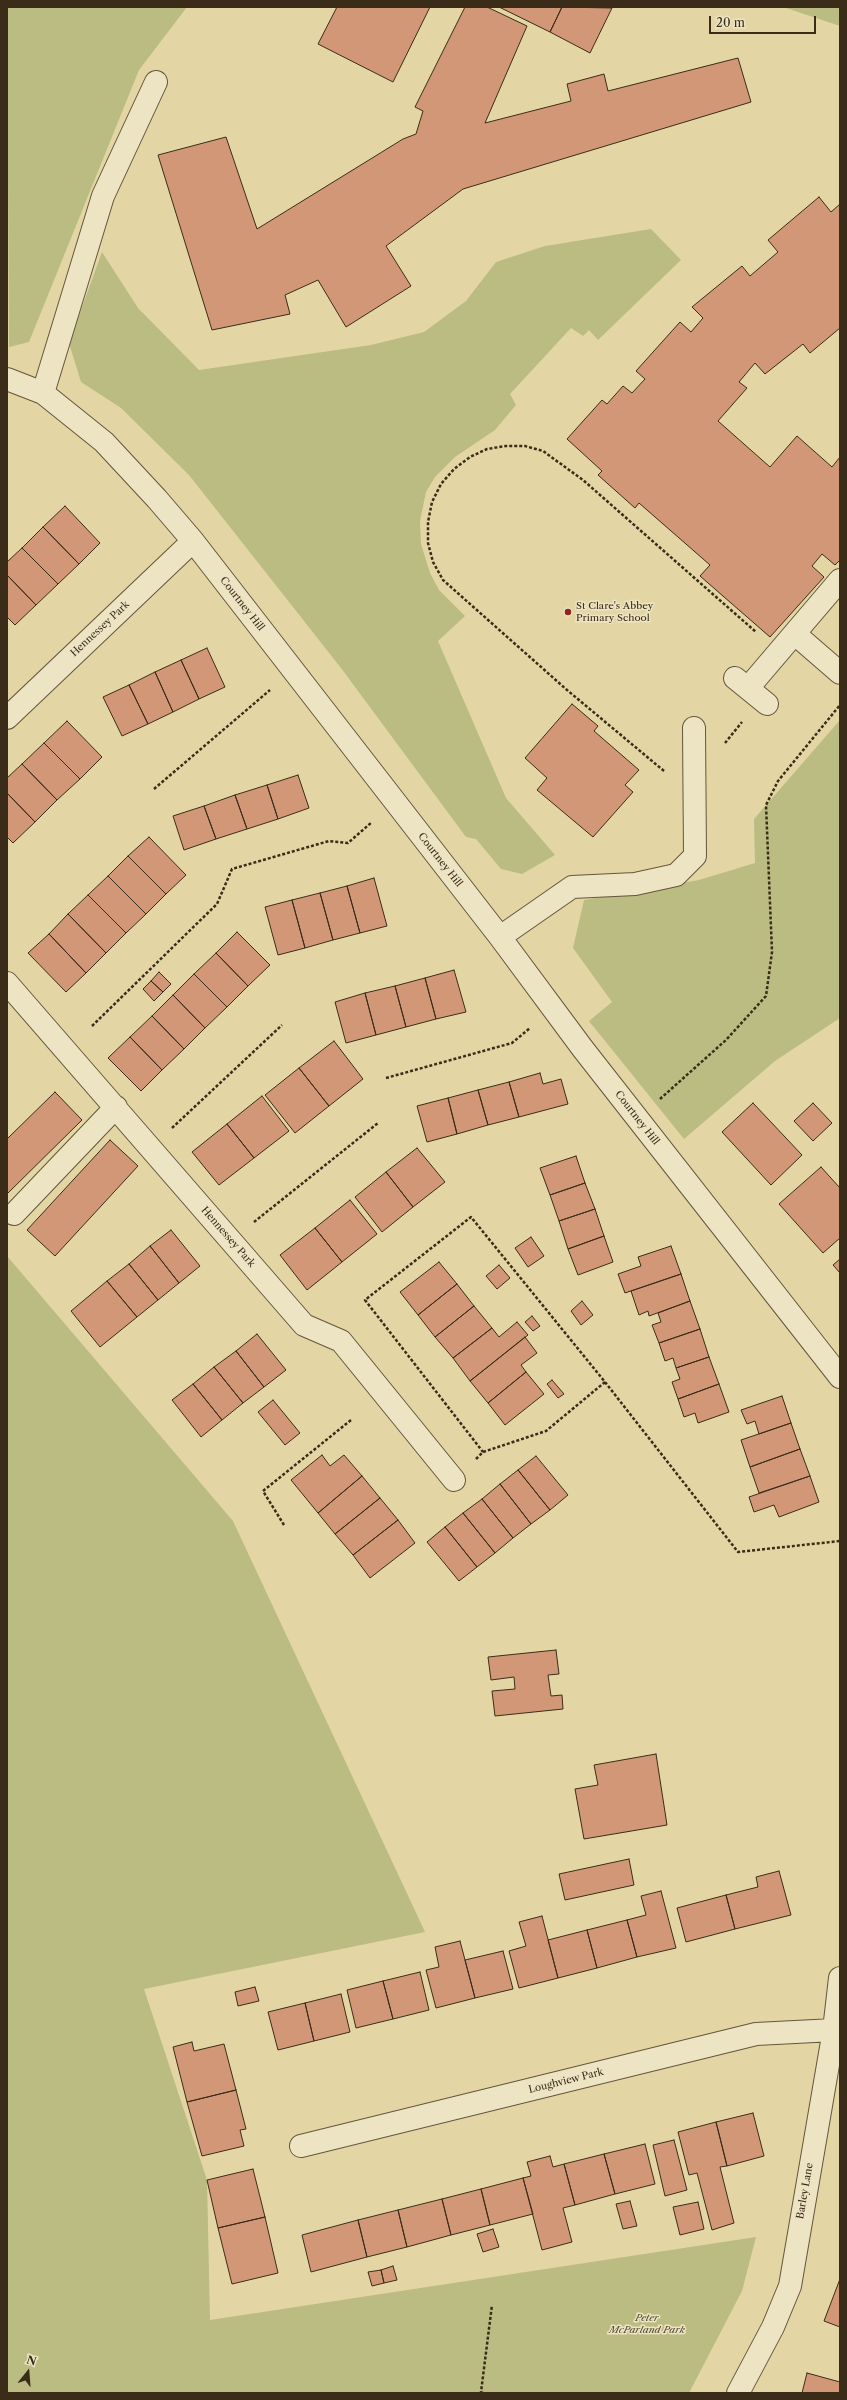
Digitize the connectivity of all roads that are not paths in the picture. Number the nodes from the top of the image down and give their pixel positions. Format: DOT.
graph roads {
  1 [pos="156,82"];
  2 [pos="7,379"];
  3 [pos="43,393"];
  4 [pos="193,541"];
  5 [pos="840,580"];
  6 [pos="795,634"];
  7 [pos="840,673"];
  8 [pos="766,704"];
  9 [pos="7,718"];
  10 [pos="694,728"];
  11 [pos="500,937"];
  12 [pos="7,983"];
  13 [pos="116,1107"];
  14 [pos="14,1214"];
  15 [pos="840,1377"];
  16 [pos="454,1480"];
  17 [pos="840,1978"];
  18 [pos="834,2030"];
  19 [pos="301,2146"];
  20 [pos="738,2393"];
  1 -- 3 [label="street"];
  2 -- 3 [label="street, Courtney Hill"];
  3 -- 4 [label="street, Courtney Hill"];
  4 -- 9 [label="street, Hennessey Park"];
  4 -- 11 [label="street, Courtney Hill"];
  5 -- 6 [label="street"];
  6 -- 7 [label="street"];
  6 -- 8 [label="street"];
  10 -- 11 [label="street"];
  11 -- 15 [label="street, Courtney Hill"];
  12 -- 13 [label="street, Hennessey Park"];
  13 -- 14 [label="street"];
  13 -- 16 [label="street, Hennessey Park"];
  17 -- 18 [label="street, Barley Lane"];
  18 -- 19 [label="street, Loughview Park"];
  18 -- 20 [label="street, Barley Lane"];
}
